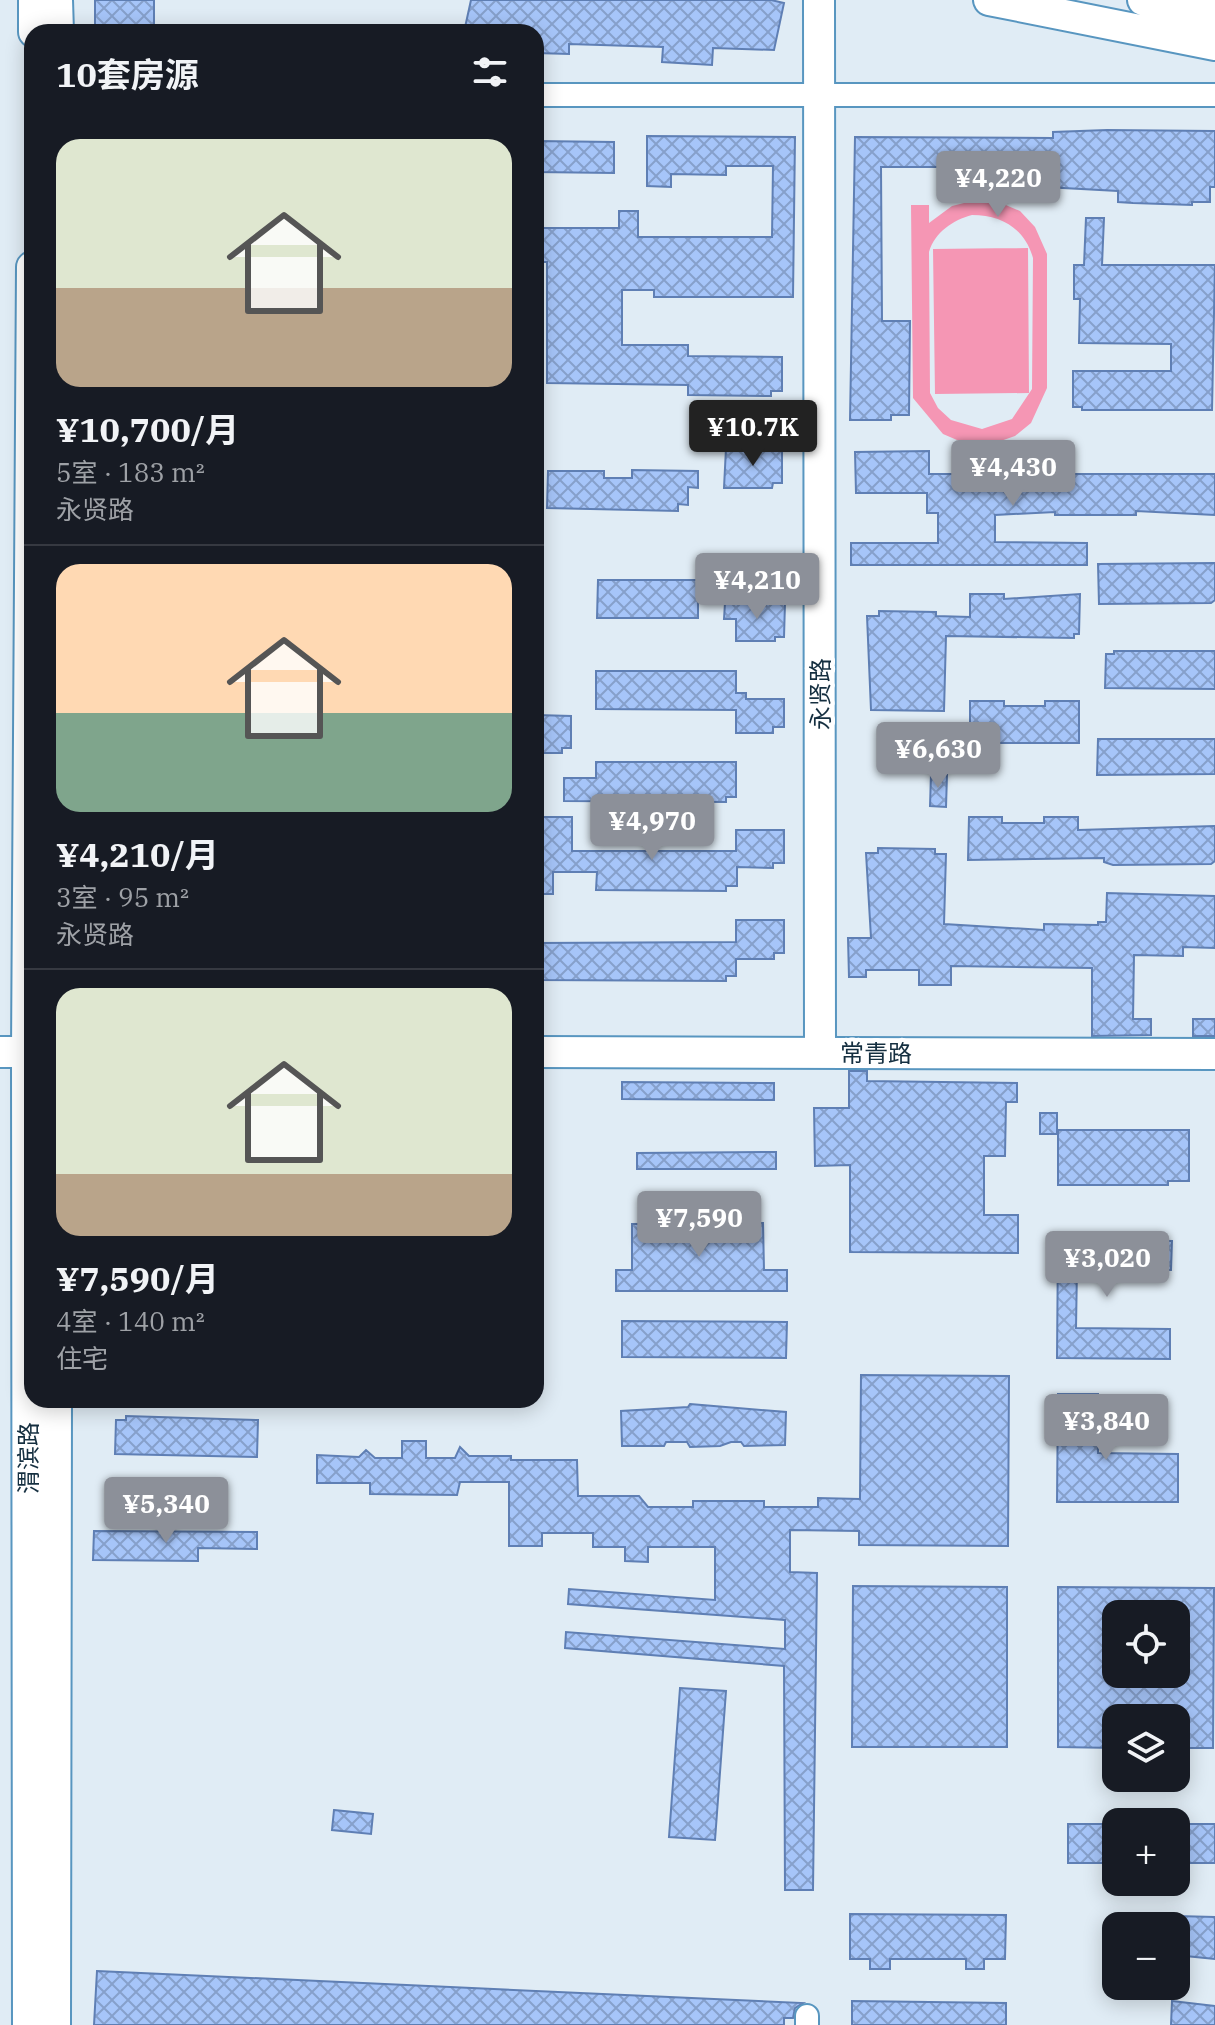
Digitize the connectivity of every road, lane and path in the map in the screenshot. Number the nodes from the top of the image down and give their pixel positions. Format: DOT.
graph roads {
  1 [pos="34,0"];
  2 [pos="57,0"];
  3 [pos="819,0"];
  4 [pos="989,0"];
  5 [pos="1143,0"];
  6 [pos="1215,15"];
  7 [pos="34,24"];
  8 [pos="58,24"];
  9 [pos="1215,45"];
  10 [pos="544,95"];
  11 [pos="820,95"];
  12 [pos="1215,95"];
  13 [pos="24,790"];
  14 [pos="20,1052"];
  15 [pos="544,1052"];
  16 [pos="820,1053"];
  17 [pos="1215,1054"];
  18 [pos="56,1408"];
  19 [pos="28,2025"];
  20 [pos="55,2025"];
  1 -- 7 [label="street"];
  2 -- 8 [label="street"];
  3 -- 11 [label="street, 永贤路"];
  4 -- 9 [label="street"];
  5 -- 6 [label="street"];
  10 -- 11 [label="street"];
  11 -- 12 [label="street"];
  11 -- 16 [label="street, 永贤路"];
  13 -- 14 [label="street, 渭滨路"];
  14 -- 19 [label="street, 渭滨路"];
  15 -- 16 [label="street, 常青路"];
  16 -- 17 [label="street, 常青路"];
  18 -- 20 [label="street, 渭滨路"];
}
